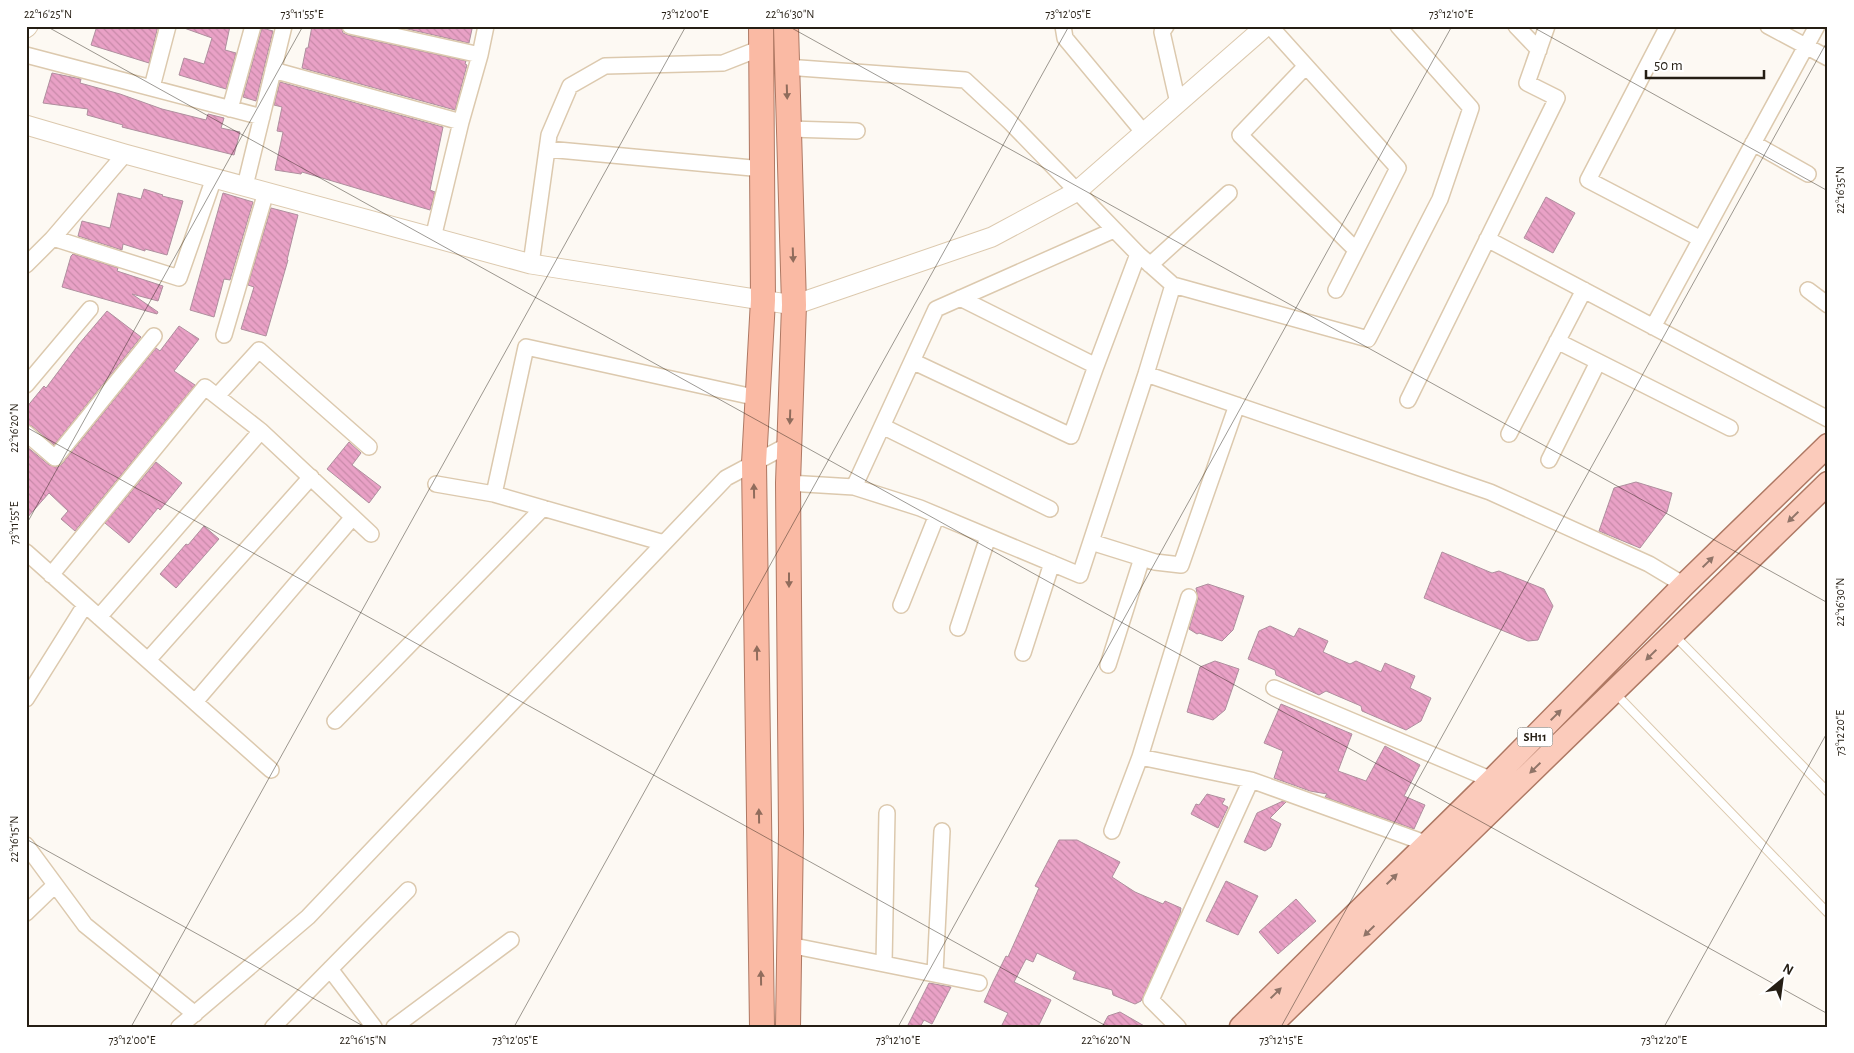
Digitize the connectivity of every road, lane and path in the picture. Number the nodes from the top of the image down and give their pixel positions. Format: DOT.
graph roads {
  1 [pos="168,26"];
  2 [pos="253,26"];
  3 [pos="284,26"];
  4 [pos="350,26"];
  5 [pos="486,26"];
  6 [pos="786,26"];
  7 [pos="1063,26"];
  8 [pos="1166,26"];
  9 [pos="1268,26"];
  10 [pos="1398,26"];
  11 [pos="1516,26"];
  12 [pos="1547,26"];
  13 [pos="1668,26"];
  14 [pos="1768,26"];
  15 [pos="1817,26"];
  16 [pos="761,37"];
  17 [pos="1806,46"];
  18 [pos="1539,50"];
  19 [pos="26,55"];
  20 [pos="480,55"];
  21 [pos="1828,58"];
  22 [pos="1306,66"];
  23 [pos="786,67"];
  24 [pos="274,70"];
  25 [pos="152,87"];
  26 [pos="1178,103"];
  27 [pos="230,109"];
  28 [pos="262,117"];
  29 [pos="461,122"];
  30 [pos="26,126"];
  31 [pos="789,129"];
  32 [pos="857,131"];
  33 [pos="1144,133"];
  34 [pos="1753,143"];
  35 [pos="547,149"];
  36 [pos="125,154"];
  37 [pos="763,169"];
  38 [pos="1808,174"];
  39 [pos="214,178"];
  40 [pos="245,186"];
  41 [pos="266,192"];
  42 [pos="1076,192"];
  43 [pos="1230,193"];
  44 [pos="1114,230"];
  45 [pos="52,238"];
  46 [pos="433,238"];
  47 [pos="1701,239"];
  48 [pos="1487,240"];
  49 [pos="1356,250"];
  50 [pos="1138,254"];
  51 [pos="531,264"];
  52 [pos="1150,265"];
  53 [pos="26,266"];
  54 [pos="1173,285"];
  55 [pos="1336,290"];
  56 [pos="1584,290"];
  57 [pos="1808,290"];
  58 [pos="960,298"];
  59 [pos="763,300"];
  60 [pos="1828,304"];
  61 [pos="794,305"];
  62 [pos="90,309"];
  63 [pos="1653,327"];
  64 [pos="224,335"];
  65 [pos="154,336"];
  66 [pos="1557,341"];
  67 [pos="912,361"];
  68 [pos="1598,362"];
  69 [pos="1096,366"];
  70 [pos="1146,374"];
  71 [pos="26,386"];
  72 [pos="217,396"];
  73 [pos="758,398"];
  74 [pos="1408,400"];
  75 [pos="1237,405"];
  76 [pos="1828,419"];
  77 [pos="882,426"];
  78 [pos="1730,428"];
  79 [pos="261,431"];
  80 [pos="26,433"];
  81 [pos="1509,434"];
  82 [pos="788,445"];
  83 [pos="1828,445"];
  84 [pos="369,447"];
  85 [pos="1549,460"];
  86 [pos="754,463"];
  87 [pos="311,477"];
  88 [pos="788,483"];
  89 [pos="1828,483"];
  90 [pos="436,484"];
  91 [pos="854,487"];
  92 [pos="494,494"];
  93 [pos="543,508"];
  94 [pos="1050,510"];
  95 [pos="937,515"];
  96 [pos="353,517"];
  97 [pos="371,534"];
  98 [pos="988,537"];
  99 [pos="1091,542"];
  100 [pos="664,543"];
  101 [pos="26,552"];
  102 [pos="1142,558"];
  103 [pos="1052,563"];
  104 [pos="51,575"];
  105 [pos="1684,585"];
  106 [pos="1189,597"];
  107 [pos="900,604"];
  108 [pos="85,605"];
  109 [pos="98,617"];
  110 [pos="958,628"];
  111 [pos="1673,634"];
  112 [pos="1023,653"];
  113 [pos="148,660"];
  114 [pos="1108,665"];
  115 [pos="1274,688"];
  116 [pos="1613,692"];
  117 [pos="26,699"];
  118 [pos="195,702"];
  119 [pos="335,721"];
  120 [pos="1140,757"];
  121 [pos="271,770"];
  122 [pos="1250,780"];
  123 [pos="1492,780"];
  124 [pos="1828,792"];
  125 [pos="887,813"];
  126 [pos="942,831"];
  127 [pos="1112,831"];
  128 [pos="1428,844"];
  129 [pos="28,852"];
  130 [pos="56,885"];
  131 [pos="408,890"];
  132 [pos="26,913"];
  133 [pos="1828,913"];
  134 [pos="511,940"];
  135 [pos="789,945"];
  136 [pos="884,963"];
  137 [pos="330,969"];
  138 [pos="936,973"];
  139 [pos="980,983"];
  140 [pos="195,1014"];
  141 [pos="179,1027"];
  142 [pos="273,1027"];
  143 [pos="374,1027"];
  144 [pos="394,1027"];
  145 [pos="762,1027"];
  146 [pos="788,1027"];
  147 [pos="1178,1027"];
  148 [pos="1241,1027"];
  149 [pos="1269,1027"];
  1 -- 25 [label="street"];
  2 -- 27 [label="street"];
  3 -- 24 [label="street"];
  4 -- 20 [label="street"];
  5 -- 20 [label="street"];
  6 -- 23 [label="highway"];
  7 -- 33 [label="street"];
  8 -- 26 [label="street"];
  9 -- 22 [label="street"];
  9 -- 26 [label="street"];
  10 -- 54 [label="street"];
  11 -- 18 [label="street"];
  12 -- 18 [label="street"];
  13 -- 47 [label="street"];
  14 -- 17 [label="street"];
  15 -- 17 [label="street"];
  16 -- 35 [label="street"];
  16 -- 37 [label="highway"];
  17 -- 21 [label="street"];
  17 -- 34 [label="street"];
  18 -- 48 [label="street"];
  19 -- 25 [label="street"];
  20 -- 29 [label="street"];
  22 -- 49 [label="street"];
  22 -- 49 [label="street"];
  23 -- 31 [label="highway, one-way"];
  23 -- 42 [label="street"];
  24 -- 28 [label="street"];
  24 -- 29 [label="street"];
  25 -- 27 [label="street"];
  26 -- 33 [label="street"];
  27 -- 28 [label="street"];
  28 -- 40 [label="street"];
  29 -- 46 [label="street"];
  30 -- 36 [label="street"];
  31 -- 32 [label="street"];
  31 -- 61 [label="highway, one-way"];
  33 -- 42 [label="street"];
  34 -- 38 [label="street"];
  34 -- 47 [label="street"];
  35 -- 37 [label="street"];
  35 -- 51 [label="street"];
  36 -- 39 [label="street"];
  36 -- 45 [label="street"];
  37 -- 59 [label="highway"];
  39 -- 40 [label="street"];
  39 -- 45 [label="street"];
  40 -- 41 [label="street"];
  41 -- 46 [label="street"];
  41 -- 64 [label="street"];
  42 -- 44 [label="street"];
  42 -- 61 [label="street"];
  43 -- 52 [label="street"];
  44 -- 50 [label="street"];
  44 -- 58 [label="street"];
  45 -- 53 [label="street"];
  46 -- 51 [label="street"];
  47 -- 63 [label="street"];
  48 -- 56 [label="street"];
  48 -- 74 [label="street"];
  49 -- 55 [label="street"];
  50 -- 52 [label="street"];
  50 -- 69 [label="street"];
  51 -- 59 [label="street"];
  52 -- 54 [label="street"];
  54 -- 70 [label="street"];
  56 -- 63 [label="street"];
  56 -- 66 [label="street"];
  57 -- 60 [label="street"];
  58 -- 67 [label="street"];
  58 -- 69 [label="street"];
  59 -- 61 [label="street"];
  59 -- 73 [label="highway"];
  61 -- 82 [label="highway, one-way"];
  62 -- 71 [label="street"];
  63 -- 76 [label="street"];
  65 -- 80 [label="street"];
  66 -- 68 [label="street"];
  66 -- 81 [label="street"];
  67 -- 69 [label="street"];
  67 -- 77 [label="street"];
  68 -- 78 [label="street"];
  68 -- 85 [label="street"];
  70 -- 75 [label="street"];
  70 -- 99 [label="street"];
  72 -- 79 [label="street"];
  72 -- 84 [label="street"];
  72 -- 104 [label="street"];
  73 -- 86 [label="highway"];
  73 -- 92 [label="street"];
  75 -- 102 [label="street"];
  75 -- 105 [label="street"];
  77 -- 91 [label="street"];
  77 -- 94 [label="street"];
  79 -- 87 [label="street"];
  79 -- 109 [label="street"];
  82 -- 86 [label="street"];
  82 -- 88 [label="highway"];
  105 -- 83 [label="main road, SH11, one-way"];
  86 -- 100 [label="street"];
  145 -- 86 [label="highway, one-way"];
  87 -- 96 [label="street"];
  87 -- 113 [label="street"];
  88 -- 91 [label="street"];
  88 -- 135 [label="highway, one-way"];
  89 -- 111 [label="main road, SH11, one-way"];
  90 -- 92 [label="street"];
  91 -- 95 [label="street"];
  92 -- 93 [label="street"];
  93 -- 100 [label="street"];
  93 -- 119 [label="street"];
  95 -- 98 [label="street"];
  95 -- 107 [label="street"];
  96 -- 97 [label="street"];
  96 -- 118 [label="street"];
  98 -- 103 [label="street"];
  98 -- 110 [label="street"];
  99 -- 102 [label="street"];
  99 -- 103 [label="street"];
  100 -- 140 [label="street"];
  101 -- 104 [label="street"];
  102 -- 114 [label="street"];
  103 -- 112 [label="street"];
  104 -- 108 [label="street"];
  123 -- 105 [label="main road, SH11, one-way"];
  106 -- 120 [label="street"];
  108 -- 109 [label="street"];
  108 -- 117 [label="street"];
  109 -- 113 [label="street"];
  111 -- 116 [label="main road, SH11, one-way"];
  111 -- 124 [label="lane"];
  113 -- 118 [label="street"];
  115 -- 123 [label="street"];
  116 -- 133 [label="lane"];
  116 -- 149 [label="main road, SH11, one-way"];
  118 -- 121 [label="street"];
  120 -- 122 [label="street"];
  120 -- 127 [label="street"];
  122 -- 128 [label="street"];
  122 -- 147 [label="street"];
  123 -- 128 [label="main road, SH11"];
  125 -- 136 [label="street"];
  126 -- 138 [label="street"];
  148 -- 128 [label="main road, SH11, one-way"];
  129 -- 130 [label="street"];
  130 -- 132 [label="street"];
  130 -- 140 [label="street"];
  131 -- 137 [label="street"];
  134 -- 144 [label="street"];
  135 -- 136 [label="street"];
  135 -- 146 [label="highway"];
  136 -- 138 [label="street"];
  137 -- 142 [label="street"];
  137 -- 143 [label="street"];
  138 -- 139 [label="street"];
  140 -- 141 [label="street"];
}
